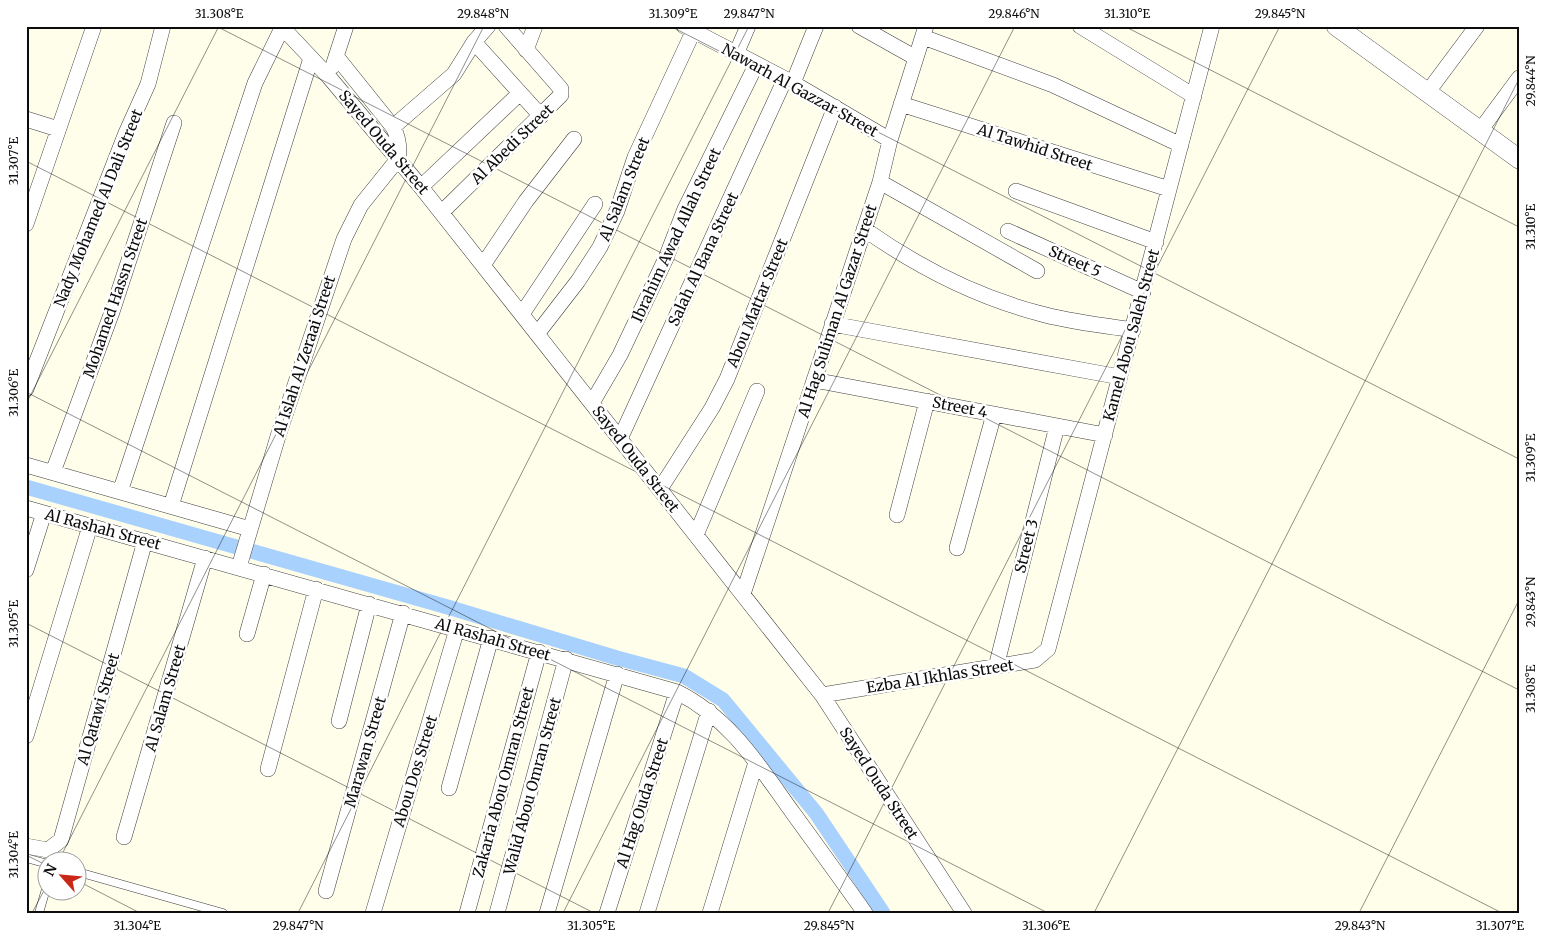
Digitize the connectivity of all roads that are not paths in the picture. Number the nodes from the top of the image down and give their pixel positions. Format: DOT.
graph roads {
  1 [pos="94,26"];
  2 [pos="163,26"];
  3 [pos="346,26"];
  4 [pos="488,26"];
  5 [pos="506,26"];
  6 [pos="535,26"];
  7 [pos="748,26"];
  8 [pos="816,26"];
  9 [pos="859,26"];
  10 [pos="1080,26"];
  11 [pos="1212,26"];
  12 [pos="1336,26"];
  13 [pos="1477,26"];
  14 [pos="282,27"];
  15 [pos="688,29"];
  16 [pos="925,31"];
  17 [pos="1102,32"];
  18 [pos="474,42"];
  19 [pos="526,50"];
  20 [pos="736,54"];
  21 [pos="336,56"];
  22 [pos="311,58"];
  23 [pos="916,58"];
  24 [pos="756,65"];
  25 [pos="329,77"];
  26 [pos="1519,78"];
  27 [pos="789,81"];
  28 [pos="520,93"];
  29 [pos="1427,94"];
  30 [pos="1194,96"];
  31 [pos="901,104"];
  32 [pos="835,107"];
  33 [pos="541,116"];
  34 [pos="26,119"];
  35 [pos="174,123"];
  36 [pos="392,127"];
  37 [pos="58,129"];
  38 [pos="1479,132"];
  39 [pos="574,138"];
  40 [pos="890,140"];
  41 [pos="1181,145"];
  42 [pos="398,159"];
  43 [pos="1519,159"];
  44 [pos="880,182"];
  45 [pos="421,187"];
  46 [pos="1169,190"];
  47 [pos="1016,191"];
  48 [pos="595,204"];
  49 [pos="442,212"];
  50 [pos="26,224"];
  51 [pos="864,229"];
  52 [pos="1008,231"];
  53 [pos="1156,242"];
  54 [pos="483,265"];
  55 [pos="1037,271"];
  56 [pos="1143,292"];
  57 [pos="522,314"];
  58 [pos="832,324"];
  59 [pos="1133,330"];
  60 [pos="537,334"];
  61 [pos="1120,377"];
  62 [pos="814,380"];
  63 [pos="26,389"];
  64 [pos="756,391"];
  65 [pos="928,401"];
  66 [pos="592,403"];
  67 [pos="994,414"];
  68 [pos="1057,426"];
  69 [pos="1105,435"];
  70 [pos="620,439"];
  71 [pos="26,465"];
  72 [pos="53,472"];
  73 [pos="660,490"];
  74 [pos="120,492"];
  75 [pos="171,506"];
  76 [pos="26,508"];
  77 [pos="44,513"];
  78 [pos="897,515"];
  79 [pos="90,526"];
  80 [pos="250,529"];
  81 [pos="696,535"];
  82 [pos="145,541"];
  83 [pos="957,548"];
  84 [pos="205,558"];
  85 [pos="239,567"];
  86 [pos="26,570"];
  87 [pos="264,574"];
  88 [pos="316,589"];
  89 [pos="743,594"];
  90 [pos="369,604"];
  91 [pos="403,613"];
  92 [pos="457,629"];
  93 [pos="248,634"];
  94 [pos="491,638"];
  95 [pos="1050,644"];
  96 [pos="539,652"];
  97 [pos="566,660"];
  98 [pos="996,666"];
  99 [pos="617,674"];
  100 [pos="677,692"];
  101 [pos="822,695"];
  102 [pos="709,711"];
  103 [pos="339,721"];
  104 [pos="26,736"];
  105 [pos="756,762"];
  106 [pos="268,768"];
  107 [pos="449,788"];
  108 [pos="124,837"];
  109 [pos="26,846"];
  110 [pos="88,875"];
  111 [pos="326,891"];
  112 [pos="223,913"];
  113 [pos="373,913"];
  114 [pos="467,913"];
  115 [pos="497,913"];
  116 [pos="547,913"];
  117 [pos="607,913"];
  118 [pos="647,913"];
  119 [pos="710,913"];
  120 [pos="865,913"];
  121 [pos="964,913"];
  1 -- 37 [label="street"];
  2 -- 63 [label="street, Nady Mohamed Al Dali Street"];
  3 -- 21 [label="street"];
  4 -- 18 [label="street"];
  5 -- 19 [label="street, Al Abedi Street"];
  6 -- 19 [label="street"];
  7 -- 20 [label="street"];
  8 -- 27 [label="street, Salah Al Bana Street"];
  9 -- 23 [label="street"];
  10 -- 17 [label="street"];
  11 -- 30 [label="street, Kamel Abou Saleh Street"];
  12 -- 29 [label="street"];
  13 -- 29 [label="street"];
  14 -- 22 [label="street, Sayed Ouda Street"];
  14 -- 74 [label="street"];
  15 -- 20 [label="street, Nawarh Al Gazzar Street"];
  15 -- 60 [label="street, Al Salam Street"];
  16 -- 23 [label="street, Al Hag Suliman Al Gazar Street"];
  16 -- 41 [label="street"];
  17 -- 30 [label="street"];
  18 -- 28 [label="street"];
  18 -- 36 [label="street"];
  19 -- 33 [label="street, Al Abedi Street"];
  20 -- 24 [label="street, Nawarh Al Gazzar Street"];
  21 -- 25 [label="street"];
  21 -- 36 [label="street"];
  22 -- 25 [label="street, Sayed Ouda Street"];
  22 -- 75 [label="street"];
  23 -- 31 [label="street, Al Hag Suliman Al Gazar Street"];
  24 -- 27 [label="street, Nawarh Al Gazzar Street"];
  24 -- 66 [label="street, Ibrahim Awad Allah Street"];
  25 -- 42 [label="street, Sayed Ouda Street"];
  26 -- 38 [label="street"];
  27 -- 32 [label="street, Nawarh Al Gazzar Street"];
  27 -- 70 [label="street, Salah Al Bana Street"];
  28 -- 33 [label="street"];
  28 -- 45 [label="street"];
  29 -- 38 [label="street"];
  30 -- 41 [label="street, Kamel Abou Saleh Street"];
  31 -- 40 [label="street, Al Hag Suliman Al Gazar Street"];
  31 -- 46 [label="street, Al Tawhid Street"];
  32 -- 40 [label="street, Nawarh Al Gazzar Street"];
  32 -- 73 [label="street, Abou Mattar Street"];
  33 -- 49 [label="street, Al Abedi Street"];
  34 -- 37 [label="street"];
  35 -- 72 [label="street, Mohamed Hassn Street"];
  36 -- 42 [label="street"];
  37 -- 50 [label="street"];
  38 -- 43 [label="street"];
  39 -- 54 [label="street"];
  40 -- 44 [label="street, Al Hag Suliman Al Gazar Street"];
  41 -- 46 [label="street, Kamel Abou Saleh Street"];
  42 -- 45 [label="street, Sayed Ouda Street"];
  42 -- 80 [label="street, Al Islah Al Zeraai Street"];
  44 -- 51 [label="street, Al Hag Suliman Al Gazar Street"];
  44 -- 55 [label="street"];
  45 -- 49 [label="street, Sayed Ouda Street"];
  46 -- 53 [label="street, Kamel Abou Saleh Street"];
  47 -- 53 [label="street"];
  48 -- 57 [label="street"];
  49 -- 54 [label="street, Sayed Ouda Street"];
  51 -- 58 [label="street, Al Hag Suliman Al Gazar Street"];
  51 -- 59 [label="street"];
  52 -- 56 [label="street, Street 5"];
  53 -- 56 [label="street, Kamel Abou Saleh Street"];
  54 -- 57 [label="street, Sayed Ouda Street"];
  56 -- 59 [label="street, Kamel Abou Saleh Street"];
  57 -- 60 [label="street, Sayed Ouda Street"];
  58 -- 61 [label="street"];
  58 -- 62 [label="street, Al Hag Suliman Al Gazar Street"];
  59 -- 61 [label="street, Kamel Abou Saleh Street"];
  60 -- 66 [label="street, Sayed Ouda Street"];
  61 -- 69 [label="street, Kamel Abou Saleh Street"];
  62 -- 65 [label="street, Street 4"];
  62 -- 89 [label="street, Al Hag Suliman Al Gazar Street"];
  64 -- 81 [label="street"];
  65 -- 67 [label="street, Street 4"];
  65 -- 78 [label="street"];
  66 -- 70 [label="street, Sayed Ouda Street"];
  67 -- 68 [label="street, Street 4"];
  67 -- 83 [label="street"];
  68 -- 69 [label="street, Street 4"];
  68 -- 98 [label="street, Street 3"];
  69 -- 95 [label="street, Kamel Abou Saleh Street"];
  70 -- 73 [label="street, Sayed Ouda Street"];
  71 -- 72 [label="street"];
  72 -- 74 [label="street"];
  73 -- 81 [label="street, Sayed Ouda Street"];
  74 -- 75 [label="street"];
  75 -- 80 [label="street"];
  76 -- 77 [label="street, Al Rashah Street"];
  77 -- 79 [label="street, Al Rashah Street"];
  77 -- 86 [label="street"];
  79 -- 82 [label="street, Al Rashah Street"];
  79 -- 104 [label="street"];
  80 -- 85 [label="street, Al Islah Al Zeraai Street"];
  81 -- 89 [label="street, Sayed Ouda Street"];
  82 -- 84 [label="street, Al Rashah Street"];
  82 -- 109 [label="street, Al Qatawi Street"];
  84 -- 85 [label="street, Al Rashah Street"];
  84 -- 108 [label="street, Al Salam Street"];
  85 -- 87 [label="street, Al Rashah Street"];
  87 -- 88 [label="street, Al Rashah Street"];
  87 -- 93 [label="street"];
  88 -- 90 [label="street, Al Rashah Street"];
  88 -- 106 [label="street"];
  89 -- 101 [label="street, Sayed Ouda Street"];
  90 -- 91 [label="street, Al Rashah Street"];
  90 -- 103 [label="street"];
  91 -- 92 [label="street, Al Rashah Street"];
  91 -- 111 [label="street, Marawan Street"];
  92 -- 94 [label="street, Al Rashah Street"];
  92 -- 113 [label="street, Abou Dos Street"];
  94 -- 96 [label="street, Al Rashah Street"];
  94 -- 107 [label="street"];
  95 -- 98 [label="street, Ezba Al Ikhlas Street"];
  96 -- 97 [label="street, Al Rashah Street"];
  96 -- 114 [label="street, Zakaria Abou Omran Street"];
  97 -- 99 [label="street, Al Rashah Street"];
  97 -- 115 [label="street, Walid Abou Omran Street"];
  98 -- 101 [label="street, Ezba Al Ikhlas Street"];
  99 -- 100 [label="street, Al Rashah Street"];
  99 -- 116 [label="street"];
  100 -- 102 [label="street, Al Rashah Street"];
  100 -- 117 [label="street, Al Hag Ouda Street"];
  101 -- 121 [label="street, Sayed Ouda Street"];
  102 -- 105 [label="street, Al Rashah Street"];
  102 -- 118 [label="street"];
  105 -- 119 [label="street"];
  105 -- 120 [label="street, Al Rashah Street"];
  110 -- 112 [label="lane"];
}
